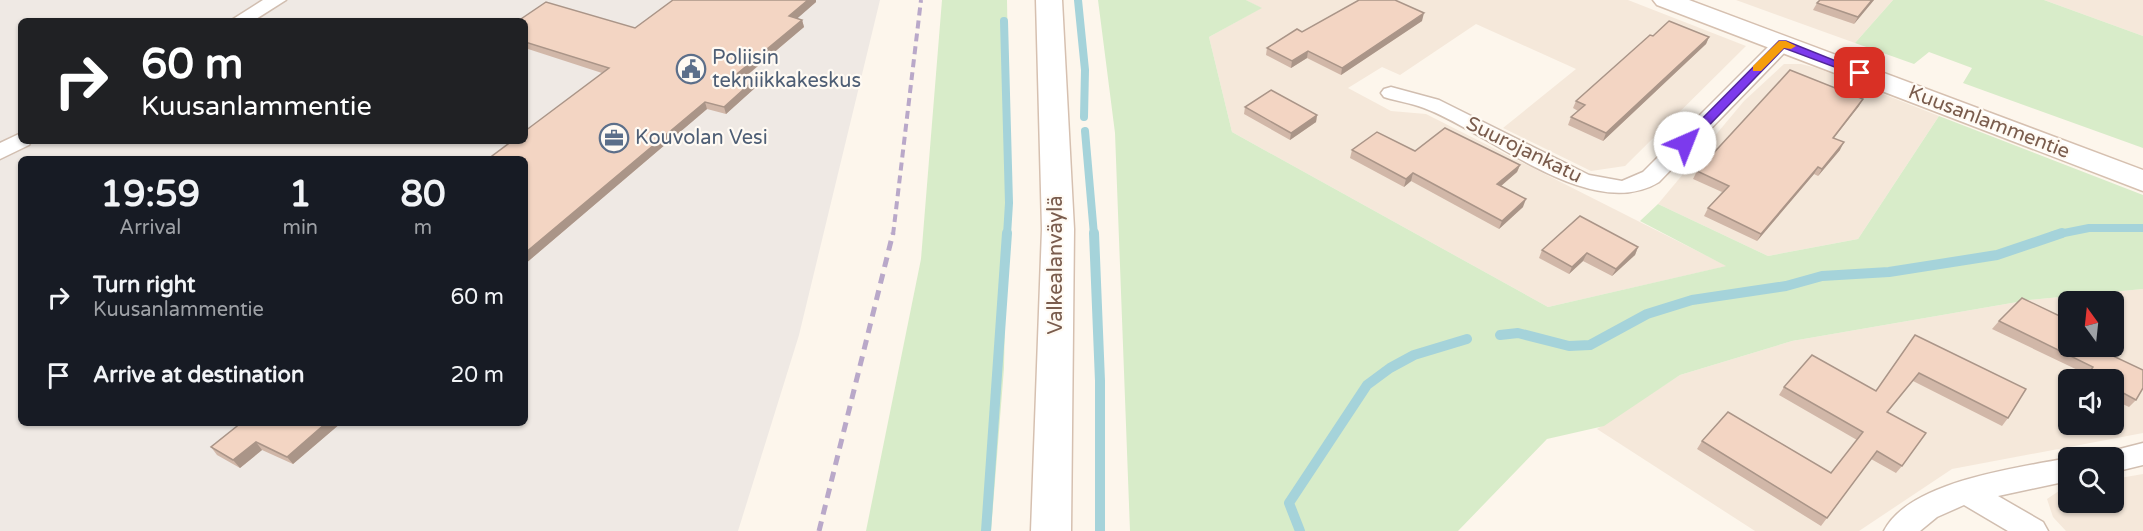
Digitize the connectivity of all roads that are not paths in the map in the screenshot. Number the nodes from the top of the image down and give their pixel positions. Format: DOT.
graph roads {
  1 [pos="277,0"];
  2 [pos="1049,0"];
  3 [pos="1674,1"];
  4 [pos="244,18"];
  5 [pos="1783,43"];
  6 [pos="1391,93"];
  7 [pos="18,142"];
  8 [pos="0,152"];
  9 [pos="2143,181"];
  10 [pos="2143,454"];
  11 [pos="2124,459"];
  12 [pos="2058,472"];
  13 [pos="1965,491"];
  14 [pos="1051,531"];
  15 [pos="1899,531"];
  16 [pos="2033,531"];
  1 -- 4 [label="street"];
  2 -- 14 [label="main road, Valkealanväylä"];
  3 -- 5 [label="main road, Kuusanlammentie"];
  5 -- 6 [label="street, Suurojankatu"];
  5 -- 9 [label="main road, Kuusanlammentie"];
  7 -- 8 [label="street"];
  10 -- 11 [label="street"];
  12 -- 13 [label="street"];
  13 -- 15 [label="street"];
  13 -- 16 [label="street"];
}
